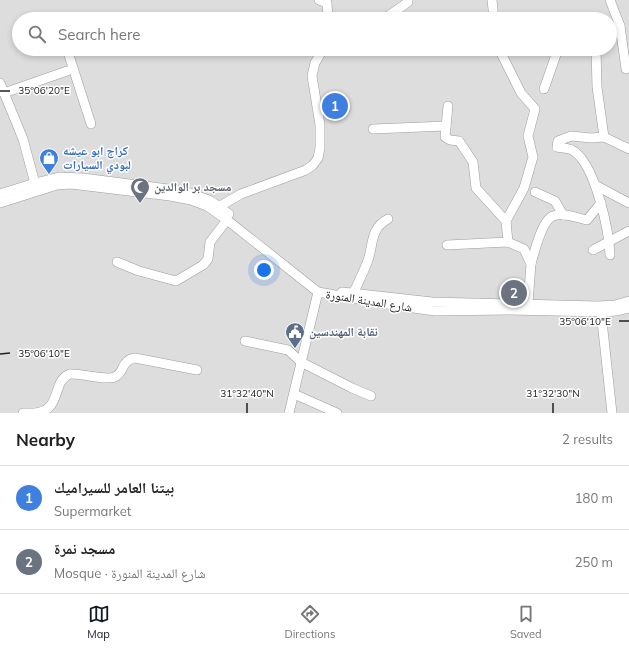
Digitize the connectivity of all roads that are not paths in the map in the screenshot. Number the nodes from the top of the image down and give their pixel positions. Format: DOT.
graph roads {
  1 [pos="319,0"];
  2 [pos="492,0"];
  3 [pos="610,0"];
  4 [pos="411,1"];
  5 [pos="328,12"];
  6 [pos="395,12"];
  7 [pos="493,12"];
  8 [pos="615,12"];
  9 [pos="617,18"];
  10 [pos="620,26"];
  11 [pos="617,27"];
  12 [pos="69,56"];
  13 [pos="319,56"];
  14 [pos="502,56"];
  15 [pos="556,56"];
  16 [pos="596,56"];
  17 [pos="626,69"];
  18 [pos="67,71"];
  19 [pos="0,83"];
  20 [pos="544,89"];
  21 [pos="4,93"];
  22 [pos="448,106"];
  23 [pos="91,124"];
  24 [pos="446,126"];
  25 [pos="373,129"];
  26 [pos="604,137"];
  27 [pos="629,149"];
  28 [pos="595,185"];
  29 [pos="36,186"];
  30 [pos="535,192"];
  31 [pos="0,194"];
  32 [pos="600,203"];
  33 [pos="629,203"];
  34 [pos="0,204"];
  35 [pos="216,209"];
  36 [pos="563,215"];
  37 [pos="388,219"];
  38 [pos="227,220"];
  39 [pos="506,221"];
  40 [pos="629,231"];
  41 [pos="609,241"];
  42 [pos="508,242"];
  43 [pos="447,245"];
  44 [pos="593,250"];
  45 [pos="610,255"];
  46 [pos="117,262"];
  47 [pos="530,264"];
  48 [pos="318,292"];
  49 [pos="354,292"];
  50 [pos="629,301"];
  51 [pos="528,303"];
  52 [pos="629,308"];
  53 [pos="601,312"];
  54 [pos="245,341"];
  55 [pos="301,362"];
  56 [pos="197,370"];
  57 [pos="294,394"];
  58 [pos="371,396"];
  59 [pos="23,413"];
  60 [pos="36,413"];
  61 [pos="289,413"];
  62 [pos="337,413"];
  63 [pos="612,413"];
  1 -- 5 [label="street"];
  2 -- 7 [label="street"];
  3 -- 8 [label="street"];
  4 -- 6 [label="street"];
  9 -- 10 [label="street"];
  10 -- 11 [label="street"];
  10 -- 17 [label="street"];
  12 -- 23 [label="street"];
  13 -- 35 [label="street"];
  14 -- 39 [label="street"];
  15 -- 20 [label="street"];
  16 -- 26 [label="street"];
  18 -- 21 [label="street"];
  19 -- 21 [label="street"];
  21 -- 29 [label="street"];
  22 -- 24 [label="street"];
  24 -- 25 [label="street"];
  24 -- 39 [label="street"];
  26 -- 27 [label="street"];
  26 -- 28 [label="street"];
  28 -- 32 [label="street"];
  28 -- 33 [label="street"];
  29 -- 31 [label="street, شارع المدينة المنورة"];
  29 -- 34 [label="street, شارع المدينة المنورة"];
  29 -- 35 [label="street, شارع المدينة المنورة"];
  30 -- 36 [label="street"];
  32 -- 36 [label="street"];
  32 -- 41 [label="street"];
  35 -- 38 [label="street, شارع المدينة المنورة"];
  35 -- 49 [label="street, شارع المدينة المنورة"];
  36 -- 47 [label="street"];
  37 -- 49 [label="street"];
  38 -- 46 [label="street"];
  38 -- 48 [label="street, شارع المدينة المنورة"];
  39 -- 42 [label="street"];
  40 -- 41 [label="street"];
  41 -- 44 [label="street"];
  41 -- 45 [label="street"];
  42 -- 43 [label="street"];
  42 -- 47 [label="street"];
  47 -- 51 [label="street"];
  48 -- 53 [label="street, شارع المدينة المنورة"];
  48 -- 55 [label="street"];
  49 -- 51 [label="street, شارع المدينة المنورة"];
  50 -- 51 [label="street, شارع المدينة المنورة"];
  52 -- 53 [label="street, شارع المدينة المنورة"];
  53 -- 63 [label="street"];
  54 -- 55 [label="street"];
  55 -- 57 [label="street"];
  55 -- 58 [label="street"];
  56 -- 60 [label="street"];
  57 -- 61 [label="street"];
  57 -- 62 [label="street"];
  59 -- 60 [label="street"];
}
